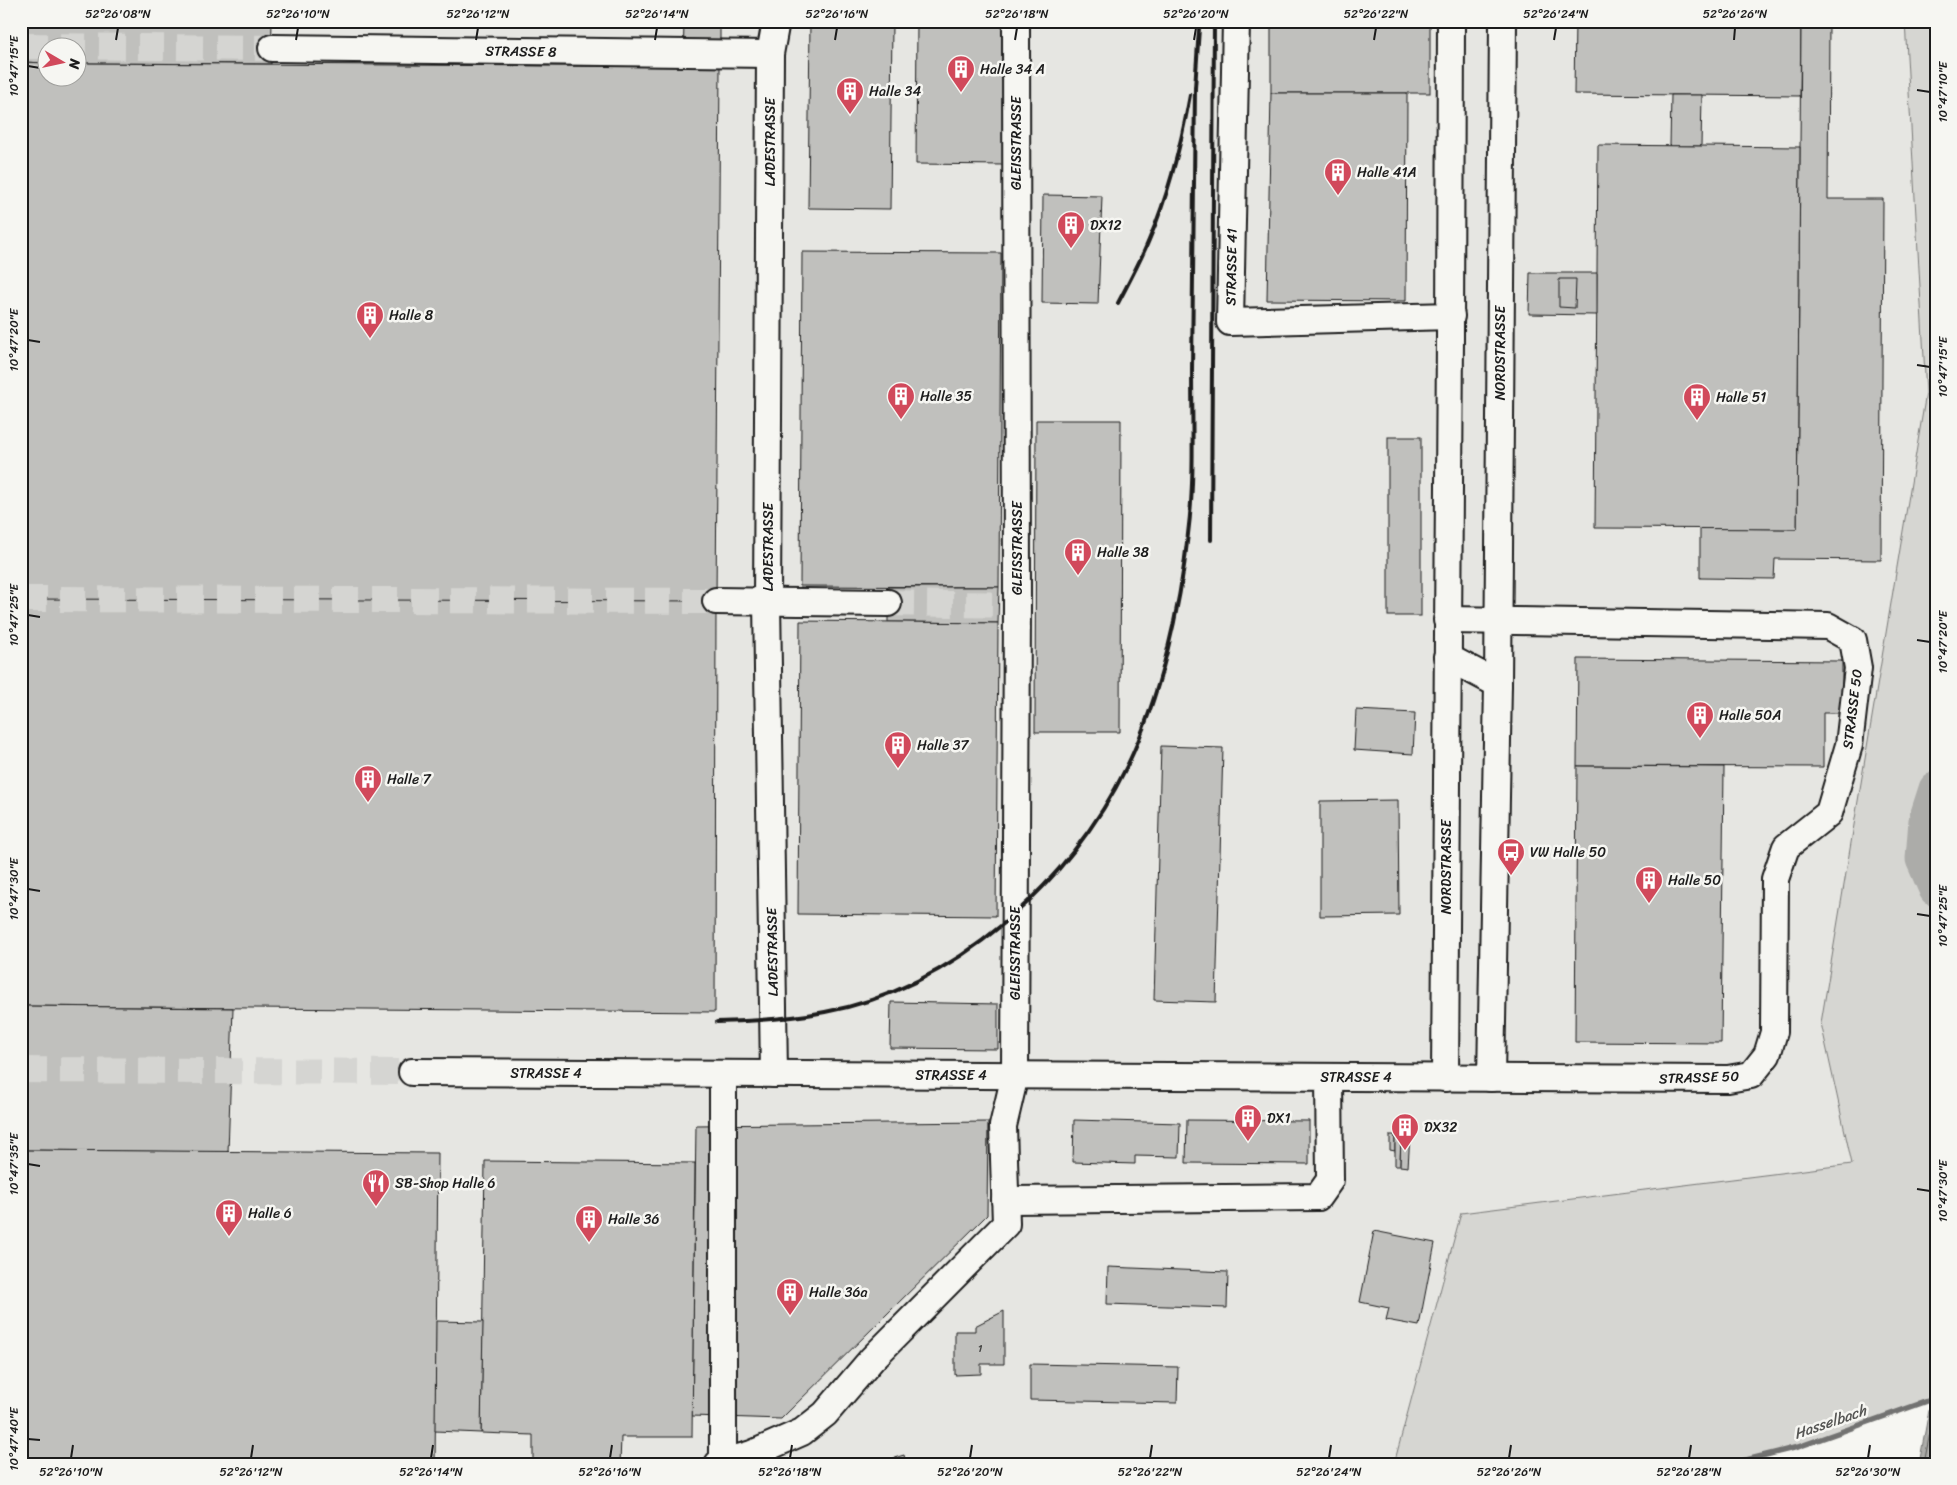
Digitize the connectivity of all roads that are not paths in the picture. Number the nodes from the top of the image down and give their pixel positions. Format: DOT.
graph roads {
  1 [pos="776,21"];
  2 [pos="1016,21"];
  3 [pos="1236,21"];
  4 [pos="1451,21"];
  5 [pos="1503,21"];
  6 [pos="272,48"];
  7 [pos="770,54"];
  8 [pos="1451,316"];
  9 [pos="716,601"];
  10 [pos="767,601"];
  11 [pos="888,603"];
  12 [pos="1448,620"];
  13 [pos="1498,620"];
  14 [pos="1447,657"];
  15 [pos="1498,684"];
  16 [pos="412,1072"];
  17 [pos="723,1074"];
  18 [pos="774,1074"];
  19 [pos="1015,1075"];
  20 [pos="1329,1077"];
  21 [pos="1445,1078"];
  22 [pos="1491,1078"];
  23 [pos="1005,1200"];
  24 [pos="721,1463"];
  1 -- 7 [label="street, LADESTRASSE"];
  2 -- 19 [label="street, GLEISSTRASSE"];
  3 -- 8 [label="street, STRASSE 41"];
  4 -- 8 [label="street, NORDSTRASSE"];
  5 -- 13 [label="street, NORDSTRASSE"];
  6 -- 7 [label="street, STRASSE 8"];
  7 -- 10 [label="street, LADESTRASSE"];
  8 -- 12 [label="street, NORDSTRASSE"];
  9 -- 10 [label="street"];
  10 -- 11 [label="street"];
  10 -- 18 [label="street, LADESTRASSE"];
  12 -- 13 [label="street, STRASSE 50"];
  12 -- 14 [label="street, NORDSTRASSE"];
  13 -- 15 [label="street, NORDSTRASSE"];
  13 -- 22 [label="street, STRASSE 50"];
  14 -- 15 [label="street"];
  14 -- 21 [label="street, NORDSTRASSE"];
  15 -- 22 [label="street, NORDSTRASSE"];
  16 -- 17 [label="street, STRASSE 4"];
  17 -- 18 [label="street, STRASSE 4"];
  17 -- 24 [label="street"];
  18 -- 19 [label="street, STRASSE 4"];
  19 -- 20 [label="street, STRASSE 4"];
  19 -- 23 [label="street, GLEISSTRASSE"];
  20 -- 21 [label="street, STRASSE 4"];
  20 -- 23 [label="street"];
  21 -- 22 [label="street, STRASSE 4"];
  23 -- 24 [label="street, GLEISSTRASSE"];
}
